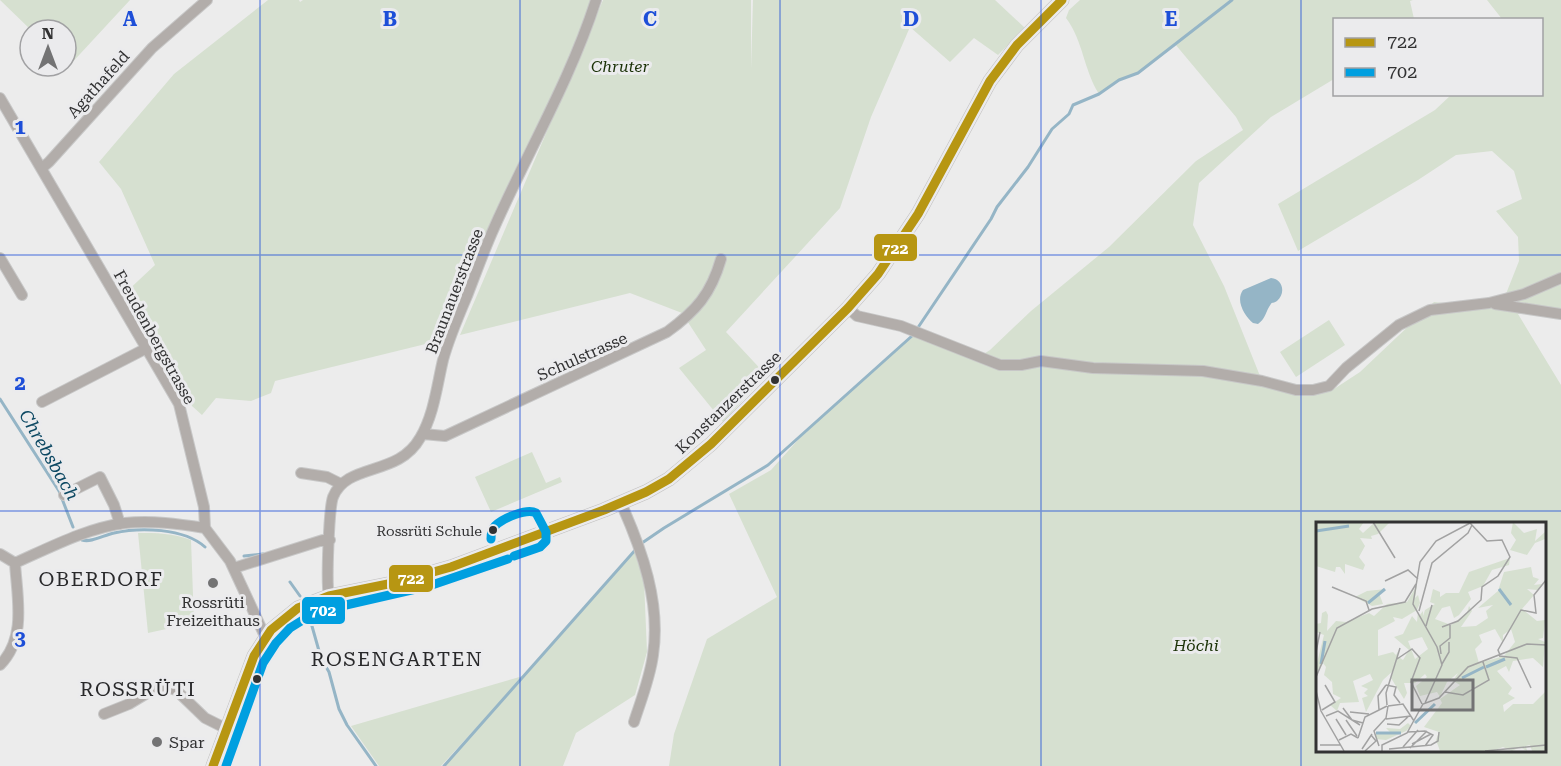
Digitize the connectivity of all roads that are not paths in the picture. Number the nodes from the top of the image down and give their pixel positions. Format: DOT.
graph roads {
  1 [pos="207,0"];
  2 [pos="596,0"];
  3 [pos="1062,0"];
  4 [pos="0,98"];
  5 [pos="42,168"];
  6 [pos="0,258"];
  7 [pos="721,259"];
  8 [pos="1561,278"];
  9 [pos="22,295"];
  10 [pos="1489,303"];
  11 [pos="848,308"];
  12 [pos="1561,314"];
  13 [pos="145,349"];
  14 [pos="42,402"];
  15 [pos="423,434"];
  16 [pos="301,473"];
  17 [pos="341,484"];
  18 [pos="64,495"];
  19 [pos="621,503"];
  20 [pos="120,524"];
  21 [pos="205,528"];
  22 [pos="330,540"];
  23 [pos="0,554"];
  24 [pos="15,562"];
  25 [pos="234,568"];
  26 [pos="329,596"];
  27 [pos="266,635"];
  28 [pos="0,665"];
  29 [pos="104,714"];
  30 [pos="634,722"];
  31 [pos="226,729"];
  32 [pos="213,766"];
  1 -- 5 [label="street, Agathafeld"];
  2 -- 15 [label="street, Braunauerstrasse"];
  3 -- 11 [label="main road, Konstanzerstrasse"];
  4 -- 5 [label="street, Freudenbergstrasse"];
  5 -- 13 [label="street, Freudenbergstrasse"];
  6 -- 9 [label="street"];
  7 -- 15 [label="street, Schulstrasse"];
  8 -- 10 [label="street"];
  10 -- 11 [label="street"];
  10 -- 12 [label="street"];
  11 -- 19 [label="main road, Konstanzerstrasse"];
  13 -- 14 [label="street"];
  13 -- 21 [label="street, Freudenbergstrasse"];
  15 -- 17 [label="street, Braunauerstrasse"];
  16 -- 17 [label="street"];
  17 -- 22 [label="street"];
  18 -- 20 [label="street"];
  19 -- 26 [label="main road, Konstanzerstrasse"];
  19 -- 30 [label="street"];
  20 -- 21 [label="street"];
  20 -- 24 [label="street"];
  21 -- 25 [label="street"];
  22 -- 25 [label="street"];
  22 -- 26 [label="street"];
  23 -- 24 [label="street"];
  24 -- 28 [label="street"];
  25 -- 27 [label="street"];
  26 -- 27 [label="main road, Konstanzerstrasse"];
  27 -- 31 [label="main road, Konstanzerstrasse"];
  29 -- 31 [label="street"];
  31 -- 32 [label="main road, Konstanzerstrasse"];
}
